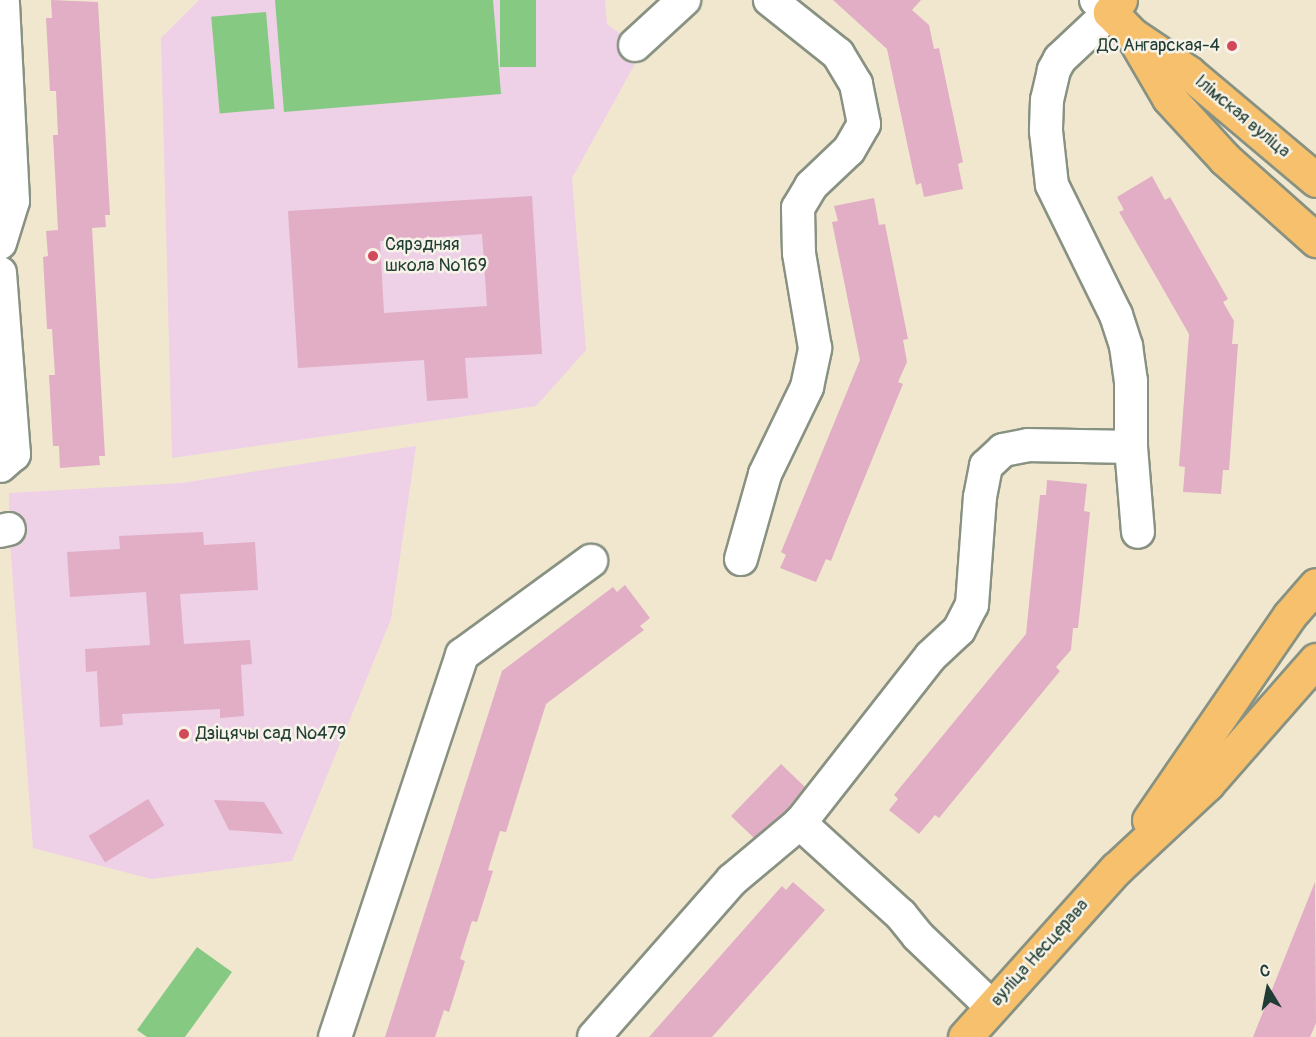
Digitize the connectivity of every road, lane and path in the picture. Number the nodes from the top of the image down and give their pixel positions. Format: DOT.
graph roads {
  1 [pos="684,0"];
  2 [pos="770,0"];
  3 [pos="3,1"];
  4 [pos="1114,11"];
  5 [pos="634,45"];
  6 [pos="1312,167"];
  7 [pos="1275,203"];
  8 [pos="1316,240"];
  9 [pos="0,243"];
  10 [pos="0,273"];
  11 [pos="1131,447"];
  12 [pos="0,466"];
  13 [pos="1138,532"];
  14 [pos="741,559"];
  15 [pos="591,561"];
  16 [pos="1316,585"];
  17 [pos="1289,616"];
  18 [pos="1316,654"];
  19 [pos="1316,660"];
  20 [pos="800,823"];
  21 [pos="1116,869"];
  22 [pos="992,1007"];
  23 [pos="335,1037"];
  24 [pos="594,1037"];
  25 [pos="965,1037"];
  1 -- 5 [label="lane"];
  2 -- 14 [label="lane"];
  3 -- 9 [label="lane"];
  4 -- 6 [label="main road, Ілімская вуліца"];
  4 -- 7 [label="main road"];
  4 -- 11 [label="lane"];
  6 -- 7 [label="main road"];
  7 -- 8 [label="main road"];
  10 -- 12 [label="lane"];
  11 -- 13 [label="lane"];
  11 -- 20 [label="lane"];
  15 -- 23 [label="lane"];
  16 -- 17 [label="main road"];
  17 -- 18 [label="main road"];
  17 -- 21 [label="main road"];
  19 -- 21 [label="main road"];
  20 -- 22 [label="lane"];
  20 -- 24 [label="lane"];
  21 -- 22 [label="main road, вуліца Несцерава"];
  22 -- 25 [label="main road, вуліца Несцерава"];
}
